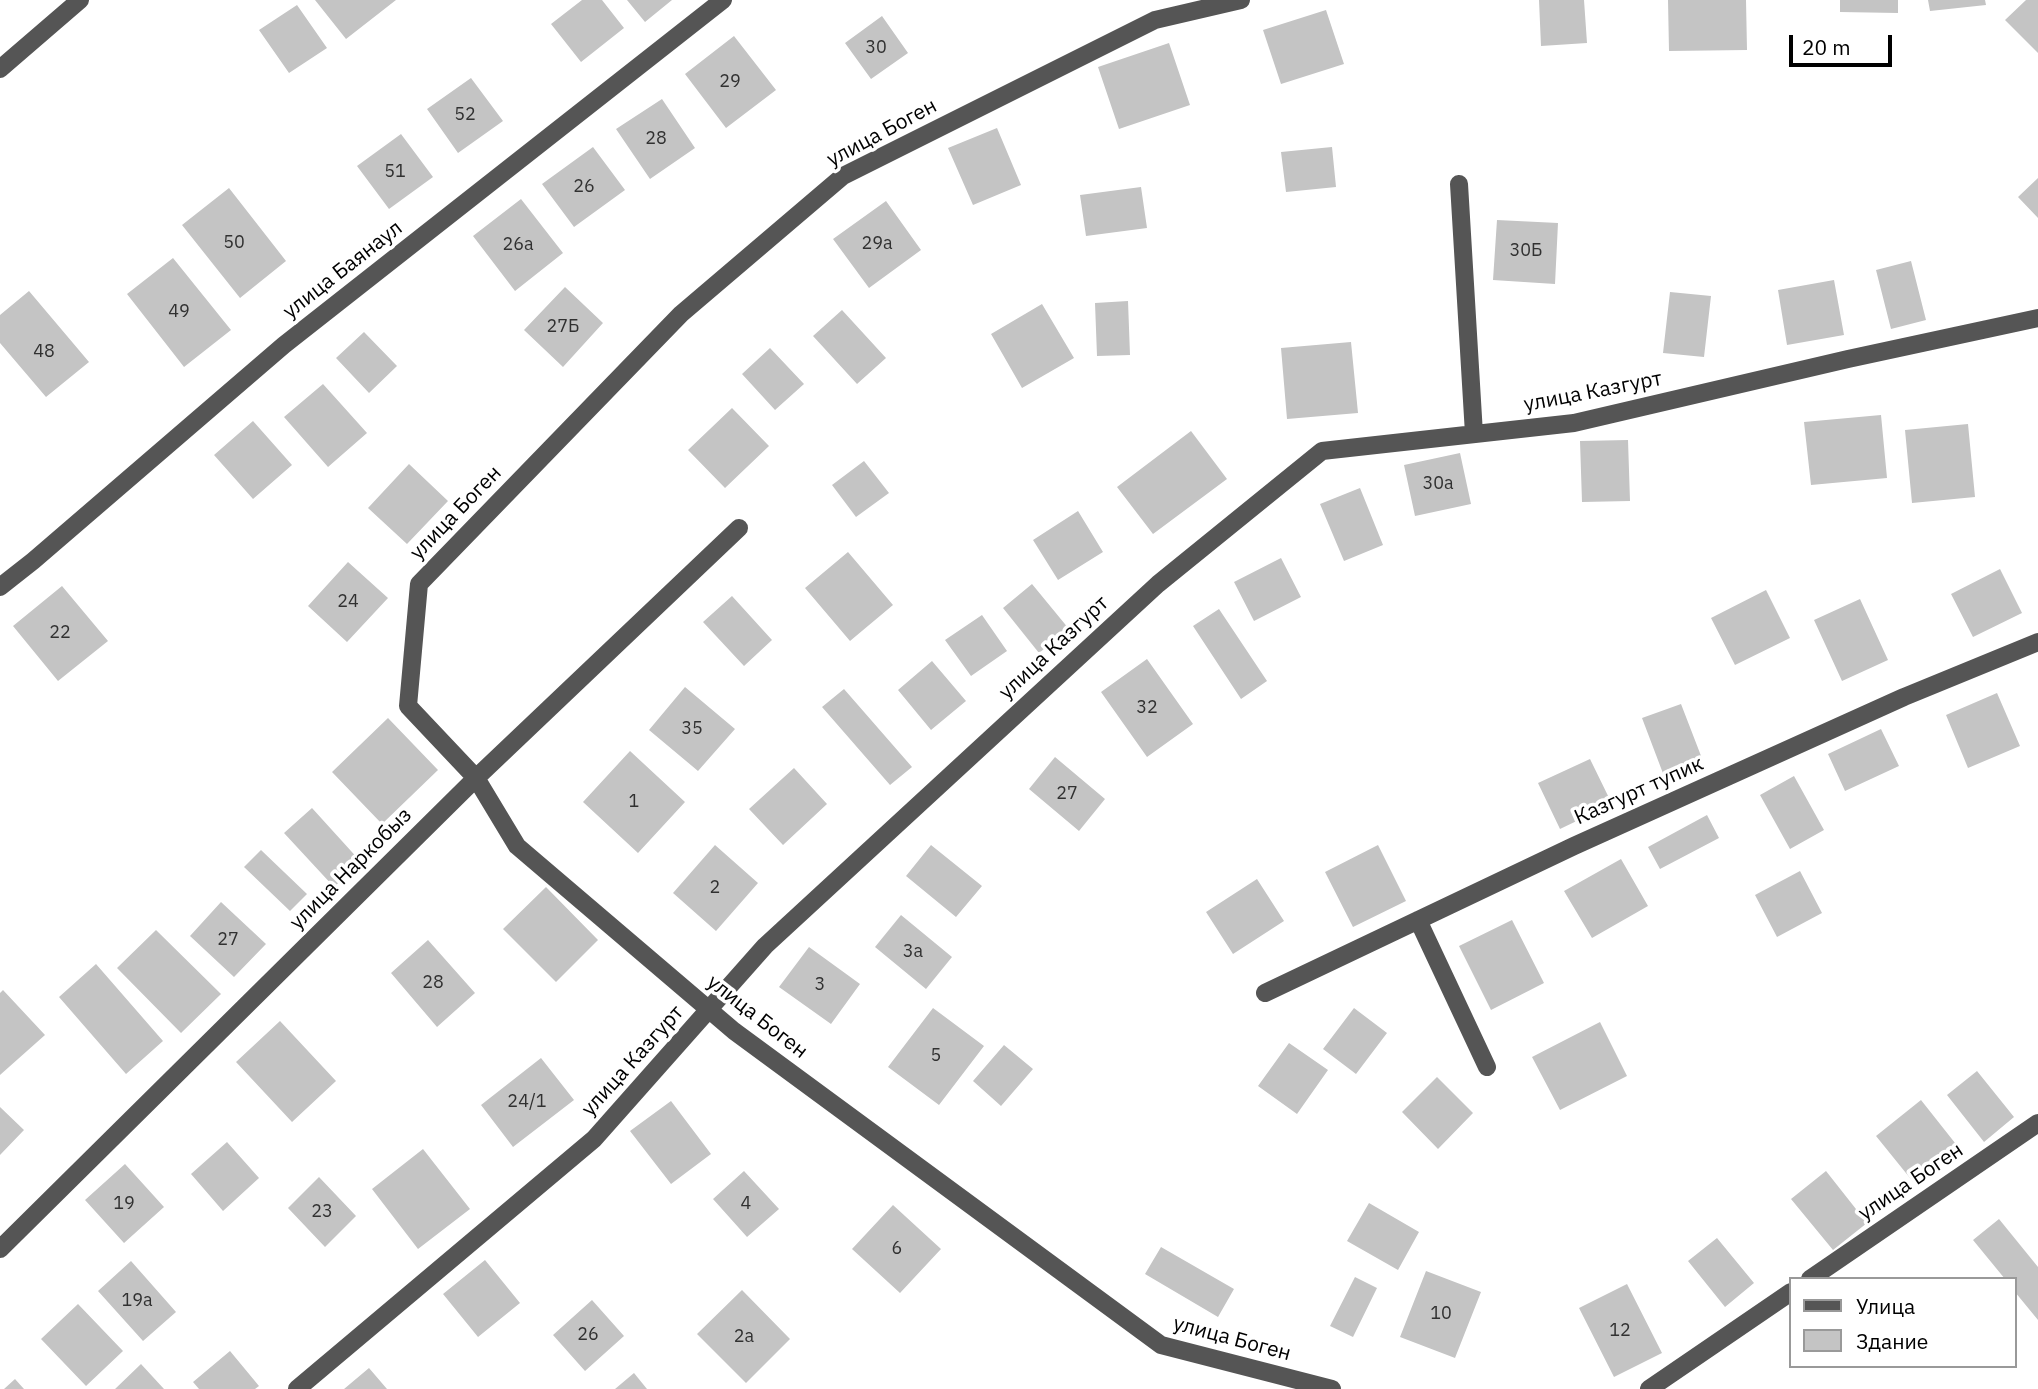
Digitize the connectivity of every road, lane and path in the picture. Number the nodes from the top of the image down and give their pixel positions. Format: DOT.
graph roads {
  1 [pos="80,0"];
  2 [pos="723,0"];
  3 [pos="1241,0"];
  4 [pos="0,69"];
  5 [pos="1458,184"];
  6 [pos="2038,318"];
  7 [pos="1474,434"];
  8 [pos="739,528"];
  9 [pos="0,587"];
  10 [pos="2038,642"];
  11 [pos="475,778"];
  12 [pos="1418,920"];
  13 [pos="1265,993"];
  14 [pos="708,1010"];
  15 [pos="1487,1067"];
  16 [pos="2038,1122"];
  17 [pos="0,1249"];
  18 [pos="1813,1277"];
  19 [pos="1790,1293"];
  20 [pos="297,1389"];
  21 [pos="1332,1389"];
  22 [pos="1649,1389"];
  1 -- 4 [label="street"];
  2 -- 9 [label="street, улица Баянаул"];
  3 -- 11 [label="street, улица Боген"];
  5 -- 7 [label="street"];
  6 -- 7 [label="street, улица Казгурт"];
  7 -- 14 [label="street, улица Казгурт"];
  8 -- 11 [label="street, улица Наркобыз"];
  10 -- 12 [label="street, Казгурт тупик"];
  11 -- 14 [label="street, улица Боген"];
  11 -- 17 [label="street, улица Наркобыз"];
  12 -- 13 [label="street, Казгурт тупик"];
  12 -- 15 [label="street"];
  14 -- 20 [label="street, улица Казгурт"];
  14 -- 21 [label="street, улица Боген"];
  16 -- 18 [label="street, улица Боген"];
  19 -- 22 [label="street"];
}
